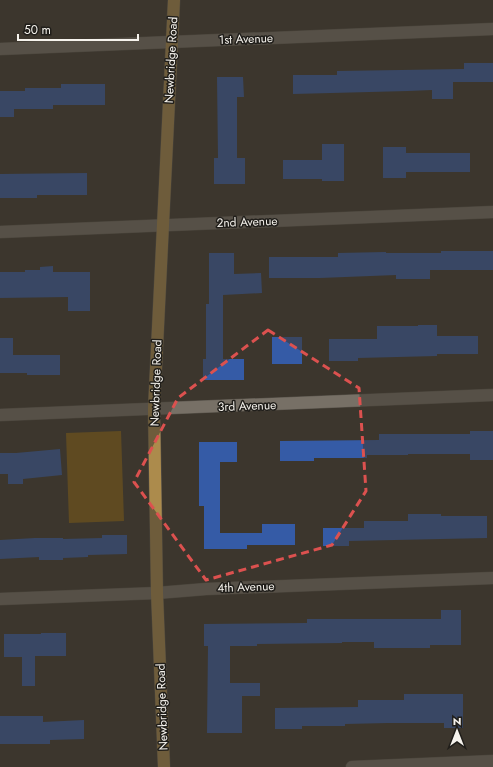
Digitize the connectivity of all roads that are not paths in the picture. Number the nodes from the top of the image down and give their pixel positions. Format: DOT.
graph roads {
  1 [pos="174,0"];
  2 [pos="493,29"];
  3 [pos="172,41"];
  4 [pos="0,49"];
  5 [pos="493,212"];
  6 [pos="162,226"];
  7 [pos="0,232"];
  8 [pos="493,396"];
  9 [pos="154,409"];
  10 [pos="0,415"];
  11 [pos="493,578"];
  12 [pos="157,593"];
  13 [pos="0,599"];
  14 [pos="493,761"];
  15 [pos="164,767"];
  16 [pos="352,767"];
  1 -- 3 [label="main road, Newbridge Road"];
  2 -- 3 [label="street, 1st Avenue"];
  3 -- 4 [label="street, 1st Avenue"];
  3 -- 6 [label="main road, Newbridge Road"];
  5 -- 6 [label="street, 2nd Avenue"];
  6 -- 7 [label="street, 2nd Avenue"];
  6 -- 9 [label="main road, Newbridge Road"];
  8 -- 9 [label="street, 3rd Avenue"];
  9 -- 10 [label="street, 3rd Avenue"];
  9 -- 12 [label="main road, Newbridge Road"];
  11 -- 12 [label="street, 4th Avenue"];
  12 -- 13 [label="street, 4th Avenue"];
  12 -- 15 [label="main road, Newbridge Road"];
  14 -- 16 [label="street"];
}
